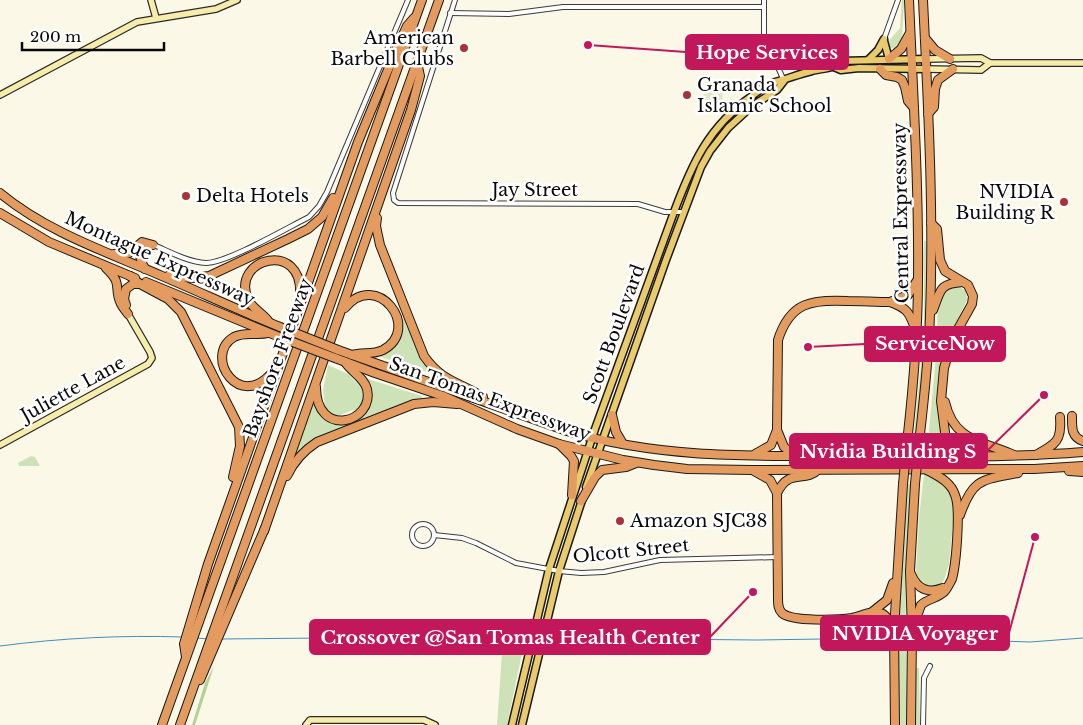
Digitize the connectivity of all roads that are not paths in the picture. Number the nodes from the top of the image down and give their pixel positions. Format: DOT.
graph roads {
  1 [pos="151,0"];
  2 [pos="237,0"];
  3 [pos="408,0"];
  4 [pos="422,0"];
  5 [pos="439,0"];
  6 [pos="455,0"];
  7 [pos="764,0"];
  8 [pos="898,0"];
  9 [pos="909,0"];
  10 [pos="922,0"];
  11 [pos="764,7"];
  12 [pos="450,13"];
  13 [pos="416,16"];
  14 [pos="156,18"];
  15 [pos="910,33"];
  16 [pos="925,38"];
  17 [pos="884,39"];
  18 [pos="950,58"];
  19 [pos="869,59"];
  20 [pos="889,59"];
  21 [pos="912,59"];
  22 [pos="926,59"];
  23 [pos="417,61"];
  24 [pos="990,63"];
  25 [pos="1083,63"];
  26 [pos="834,67"];
  27 [pos="880,69"];
  28 [pos="912,69"];
  29 [pos="926,69"];
  30 [pos="953,69"];
  31 [pos="784,81"];
  32 [pos="0,95"];
  33 [pos="914,108"];
  34 [pos="928,114"];
  35 [pos="358,142"];
  36 [pos="0,193"];
  37 [pos="382,197"];
  38 [pos="674,212"];
  39 [pos="683,212"];
  40 [pos="0,213"];
  41 [pos="931,223"];
  42 [pos="153,245"];
  43 [pos="107,253"];
  44 [pos="105,266"];
  45 [pos="145,269"];
  46 [pos="130,276"];
  47 [pos="163,276"];
  48 [pos="918,279"];
  49 [pos="964,282"];
  50 [pos="140,284"];
  51 [pos="890,302"];
  52 [pos="297,310"];
  53 [pos="128,314"];
  54 [pos="930,315"];
  55 [pos="339,318"];
  56 [pos="269,322"];
  57 [pos="917,332"];
  58 [pos="273,334"];
  59 [pos="314,340"];
  60 [pos="310,348"];
  61 [pos="351,355"];
  62 [pos="345,362"];
  63 [pos="279,363"];
  64 [pos="316,381"];
  65 [pos="942,388"];
  66 [pos="487,403"];
  67 [pos="464,404"];
  68 [pos="612,415"];
  69 [pos="1072,416"];
  70 [pos="1060,417"];
  71 [pos="777,430"];
  72 [pos="592,438"];
  73 [pos="603,440"];
  74 [pos="1083,441"];
  75 [pos="559,444"];
  76 [pos="623,444"];
  77 [pos="0,445"];
  78 [pos="587,452"];
  79 [pos="1083,452"];
  80 [pos="598,454"];
  81 [pos="754,455"];
  82 [pos="795,456"];
  83 [pos="1018,456"];
  84 [pos="1035,456"];
  85 [pos="930,457"];
  86 [pos="637,463"];
  87 [pos="1083,466"];
  88 [pos="819,469"];
  89 [pos="926,469"];
  90 [pos="752,470"];
  91 [pos="1034,470"];
  92 [pos="1083,472"];
  93 [pos="777,493"];
  94 [pos="572,495"];
  95 [pos="581,501"];
  96 [pos="958,519"];
  97 [pos="264,531"];
  98 [pos="434,535"];
  99 [pos="778,557"];
  100 [pos="208,564"];
  101 [pos="548,570"];
  102 [pos="559,571"];
  103 [pos="910,571"];
  104 [pos="896,572"];
  105 [pos="947,587"];
  106 [pos="872,612"];
  107 [pos="194,624"];
  108 [pos="218,628"];
  109 [pos="894,630"];
  110 [pos="912,633"];
  111 [pos="930,666"];
  112 [pos="308,723"];
  113 [pos="894,724"];
  114 [pos="162,725"];
  115 [pos="180,725"];
  116 [pos="435,725"];
  117 [pos="512,725"];
  118 [pos="522,725"];
  119 [pos="911,725"];
  120 [pos="923,725"];
  1 -- 14 [label="street"];
  2 -- 14 [label="street"];
  3 -- 42 [label="street"];
  4 -- 13 [label="highway, Bayshore Freeway"];
  5 -- 23 [label="highway, Bayshore Freeway"];
  6 -- 12 [label="street"];
  7 -- 11 [label="street"];
  8 -- 17 [label="street"];
  9 -- 15 [label="highway, Central Expressway"];
  10 -- 16 [label="highway, Central Expressway"];
  11 -- 12 [label="street"];
  11 -- 31 [label="street"];
  12 -- 38 [label="street, Jay Street"];
  13 -- 35 [label="highway"];
  13 -- 107 [label="highway, Bayshore Freeway"];
  14 -- 32 [label="street"];
  15 -- 20 [label="highway"];
  15 -- 21 [label="highway, Central Expressway"];
  16 -- 18 [label="highway"];
  16 -- 22 [label="highway, Central Expressway"];
  17 -- 19 [label="main road"];
  17 -- 20 [label="main road"];
  18 -- 22 [label="street, Scott Boulevard"];
  18 -- 24 [label="street, Scott Boulevard"];
  19 -- 20 [label="main road, Scott Boulevard"];
  19 -- 26 [label="main road, Scott Boulevard"];
  20 -- 21 [label="main road, Scott Boulevard"];
  21 -- 22 [label="main road, Scott Boulevard"];
  21 -- 28 [label="highway, Central Expressway"];
  22 -- 29 [label="highway, Central Expressway"];
  23 -- 37 [label="highway"];
  23 -- 108 [label="highway, Bayshore Freeway"];
  24 -- 25 [label="street, Scott Boulevard"];
  24 -- 30 [label="street, Scott Boulevard"];
  26 -- 27 [label="main road, Scott Boulevard"];
  26 -- 31 [label="main road, Scott Boulevard"];
  27 -- 28 [label="main road, Scott Boulevard"];
  27 -- 33 [label="highway"];
  28 -- 29 [label="main road, Scott Boulevard"];
  28 -- 33 [label="highway, Central Expressway"];
  29 -- 30 [label="street, Scott Boulevard"];
  29 -- 34 [label="highway, Central Expressway"];
  30 -- 34 [label="highway"];
  31 -- 38 [label="main road, Scott Boulevard"];
  31 -- 39 [label="main road, Scott Boulevard"];
  33 -- 48 [label="highway, Central Expressway"];
  34 -- 41 [label="highway, Central Expressway"];
  35 -- 47 [label="highway"];
  35 -- 52 [label="highway"];
  36 -- 43 [label="highway, Montague Expressway"];
  37 -- 55 [label="highway"];
  37 -- 66 [label="highway"];
  38 -- 39 [label="street, Jay Street"];
  38 -- 72 [label="main road, Scott Boulevard"];
  39 -- 68 [label="main road, Scott Boulevard"];
  40 -- 44 [label="highway, Montague Expressway"];
  41 -- 49 [label="highway"];
  41 -- 54 [label="highway, Central Expressway"];
  42 -- 43 [label="highway"];
  42 -- 45 [label="highway"];
  43 -- 45 [label="highway, Montague Expressway"];
  44 -- 46 [label="highway, Montague Expressway"];
  44 -- 53 [label="highway"];
  45 -- 47 [label="highway, Montague Expressway"];
  46 -- 50 [label="highway"];
  46 -- 58 [label="highway, Montague Expressway"];
  47 -- 56 [label="highway, Montague Expressway"];
  48 -- 51 [label="highway"];
  48 -- 57 [label="highway, Central Expressway"];
  49 -- 54 [label="highway"];
  49 -- 65 [label="highway"];
  50 -- 53 [label="highway"];
  50 -- 100 [label="highway"];
  51 -- 57 [label="highway"];
  51 -- 71 [label="highway"];
  52 -- 56 [label="highway"];
  52 -- 63 [label="highway"];
  53 -- 77 [label="street, Juliette Lane"];
  54 -- 103 [label="highway, Central Expressway, bridge"];
  55 -- 61 [label="highway"];
  55 -- 64 [label="highway"];
  56 -- 59 [label="highway, Montague Expressway, bridge"];
  57 -- 104 [label="highway, Central Expressway, bridge"];
  58 -- 60 [label="highway, Montague Expressway, bridge"];
  58 -- 63 [label="highway"];
  59 -- 61 [label="highway, San Tomas Expressway, bridge"];
  60 -- 62 [label="highway, San Tomas Expressway, bridge"];
  61 -- 66 [label="highway, San Tomas Expressway"];
  62 -- 64 [label="highway"];
  62 -- 67 [label="highway, San Tomas Expressway"];
  63 -- 100 [label="highway"];
  64 -- 97 [label="highway"];
  65 -- 83 [label="highway"];
  65 -- 85 [label="highway"];
  66 -- 72 [label="highway, San Tomas Expressway"];
  67 -- 75 [label="highway, San Tomas Expressway"];
  67 -- 97 [label="highway"];
  68 -- 73 [label="main road, Scott Boulevard"];
  68 -- 76 [label="highway"];
  69 -- 74 [label="highway"];
  70 -- 84 [label="highway"];
  71 -- 81 [label="highway"];
  71 -- 82 [label="highway"];
  72 -- 73 [label="highway, San Tomas Expressway"];
  72 -- 78 [label="main road, Scott Boulevard"];
  73 -- 76 [label="highway, San Tomas Expressway"];
  73 -- 80 [label="main road, Scott Boulevard"];
  75 -- 78 [label="highway, San Tomas Expressway"];
  75 -- 94 [label="highway"];
  76 -- 81 [label="highway, San Tomas Expressway"];
  78 -- 80 [label="highway, San Tomas Expressway"];
  78 -- 94 [label="main road, Scott Boulevard"];
  79 -- 84 [label="highway, San Tomas Expressway"];
  80 -- 86 [label="highway, San Tomas Expressway"];
  80 -- 95 [label="main road, Scott Boulevard"];
  81 -- 82 [label="highway, San Tomas Expressway"];
  82 -- 85 [label="highway, San Tomas Expressway"];
  83 -- 84 [label="highway, San Tomas Expressway"];
  83 -- 85 [label="highway, San Tomas Expressway"];
  86 -- 90 [label="highway, San Tomas Expressway"];
  86 -- 95 [label="highway"];
  87 -- 91 [label="highway, San Tomas Expressway"];
  88 -- 89 [label="highway, San Tomas Expressway"];
  88 -- 90 [label="highway, San Tomas Expressway"];
  88 -- 93 [label="highway"];
  89 -- 91 [label="highway, San Tomas Expressway"];
  89 -- 96 [label="highway"];
  90 -- 93 [label="highway"];
  91 -- 92 [label="highway"];
  91 -- 96 [label="highway"];
  93 -- 99 [label="highway"];
  94 -- 101 [label="main road, Scott Boulevard"];
  95 -- 102 [label="main road, Scott Boulevard"];
  96 -- 105 [label="highway"];
  97 -- 108 [label="highway"];
  98 -- 98 [label="street, Olcott Street"];
  98 -- 101 [label="street, Olcott Street"];
  99 -- 102 [label="street, Olcott Street"];
  99 -- 106 [label="highway"];
  100 -- 107 [label="highway"];
  101 -- 102 [label="street, Olcott Street"];
  101 -- 117 [label="main road, Scott Boulevard"];
  102 -- 118 [label="main road, Scott Boulevard"];
  103 -- 105 [label="highway"];
  103 -- 110 [label="highway, Central Expressway"];
  104 -- 106 [label="highway"];
  104 -- 109 [label="highway, Central Expressway"];
  105 -- 110 [label="highway"];
  106 -- 109 [label="highway"];
  107 -- 114 [label="highway, Bayshore Freeway"];
  108 -- 115 [label="highway, Bayshore Freeway"];
  109 -- 113 [label="highway, Central Expressway"];
  110 -- 119 [label="highway, Central Expressway"];
  111 -- 120 [label="street"];
  112 -- 116 [label="street"];
}
